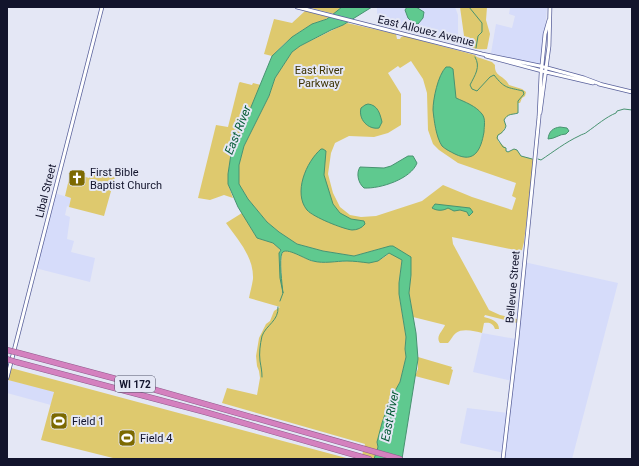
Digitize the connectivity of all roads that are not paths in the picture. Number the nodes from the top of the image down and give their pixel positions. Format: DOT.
graph roads {
  1 [pos="102,7"];
  2 [pos="297,7"];
  3 [pos="550,7"];
  4 [pos="482,54"];
  5 [pos="544,67"];
  6 [pos="544,72"];
  7 [pos="600,84"];
  8 [pos="632,92"];
  9 [pos="7,350"];
  10 [pos="7,359"];
  11 [pos="7,378"];
  12 [pos="369,459"];
  13 [pos="400,459"];
  14 [pos="503,459"];
  1 -- 11 [label="street, Libal Street"];
  2 -- 4 [label="street, East Allouez Avenue"];
  3 -- 5 [label="street, Bellevue Street"];
  4 -- 5 [label="street, East Allouez Avenue"];
  4 -- 6 [label="street, East Allouez Avenue"];
  5 -- 6 [label="street, Bellevue Street"];
  5 -- 7 [label="street, East Allouez Avenue"];
  6 -- 7 [label="street, East Allouez Avenue"];
  6 -- 14 [label="street, Bellevue Street"];
  7 -- 8 [label="street, East Allouez Avenue"];
  9 -- 13 [label="highway, WI 172, bridge"];
  10 -- 12 [label="highway, WI 172, bridge"];
}
